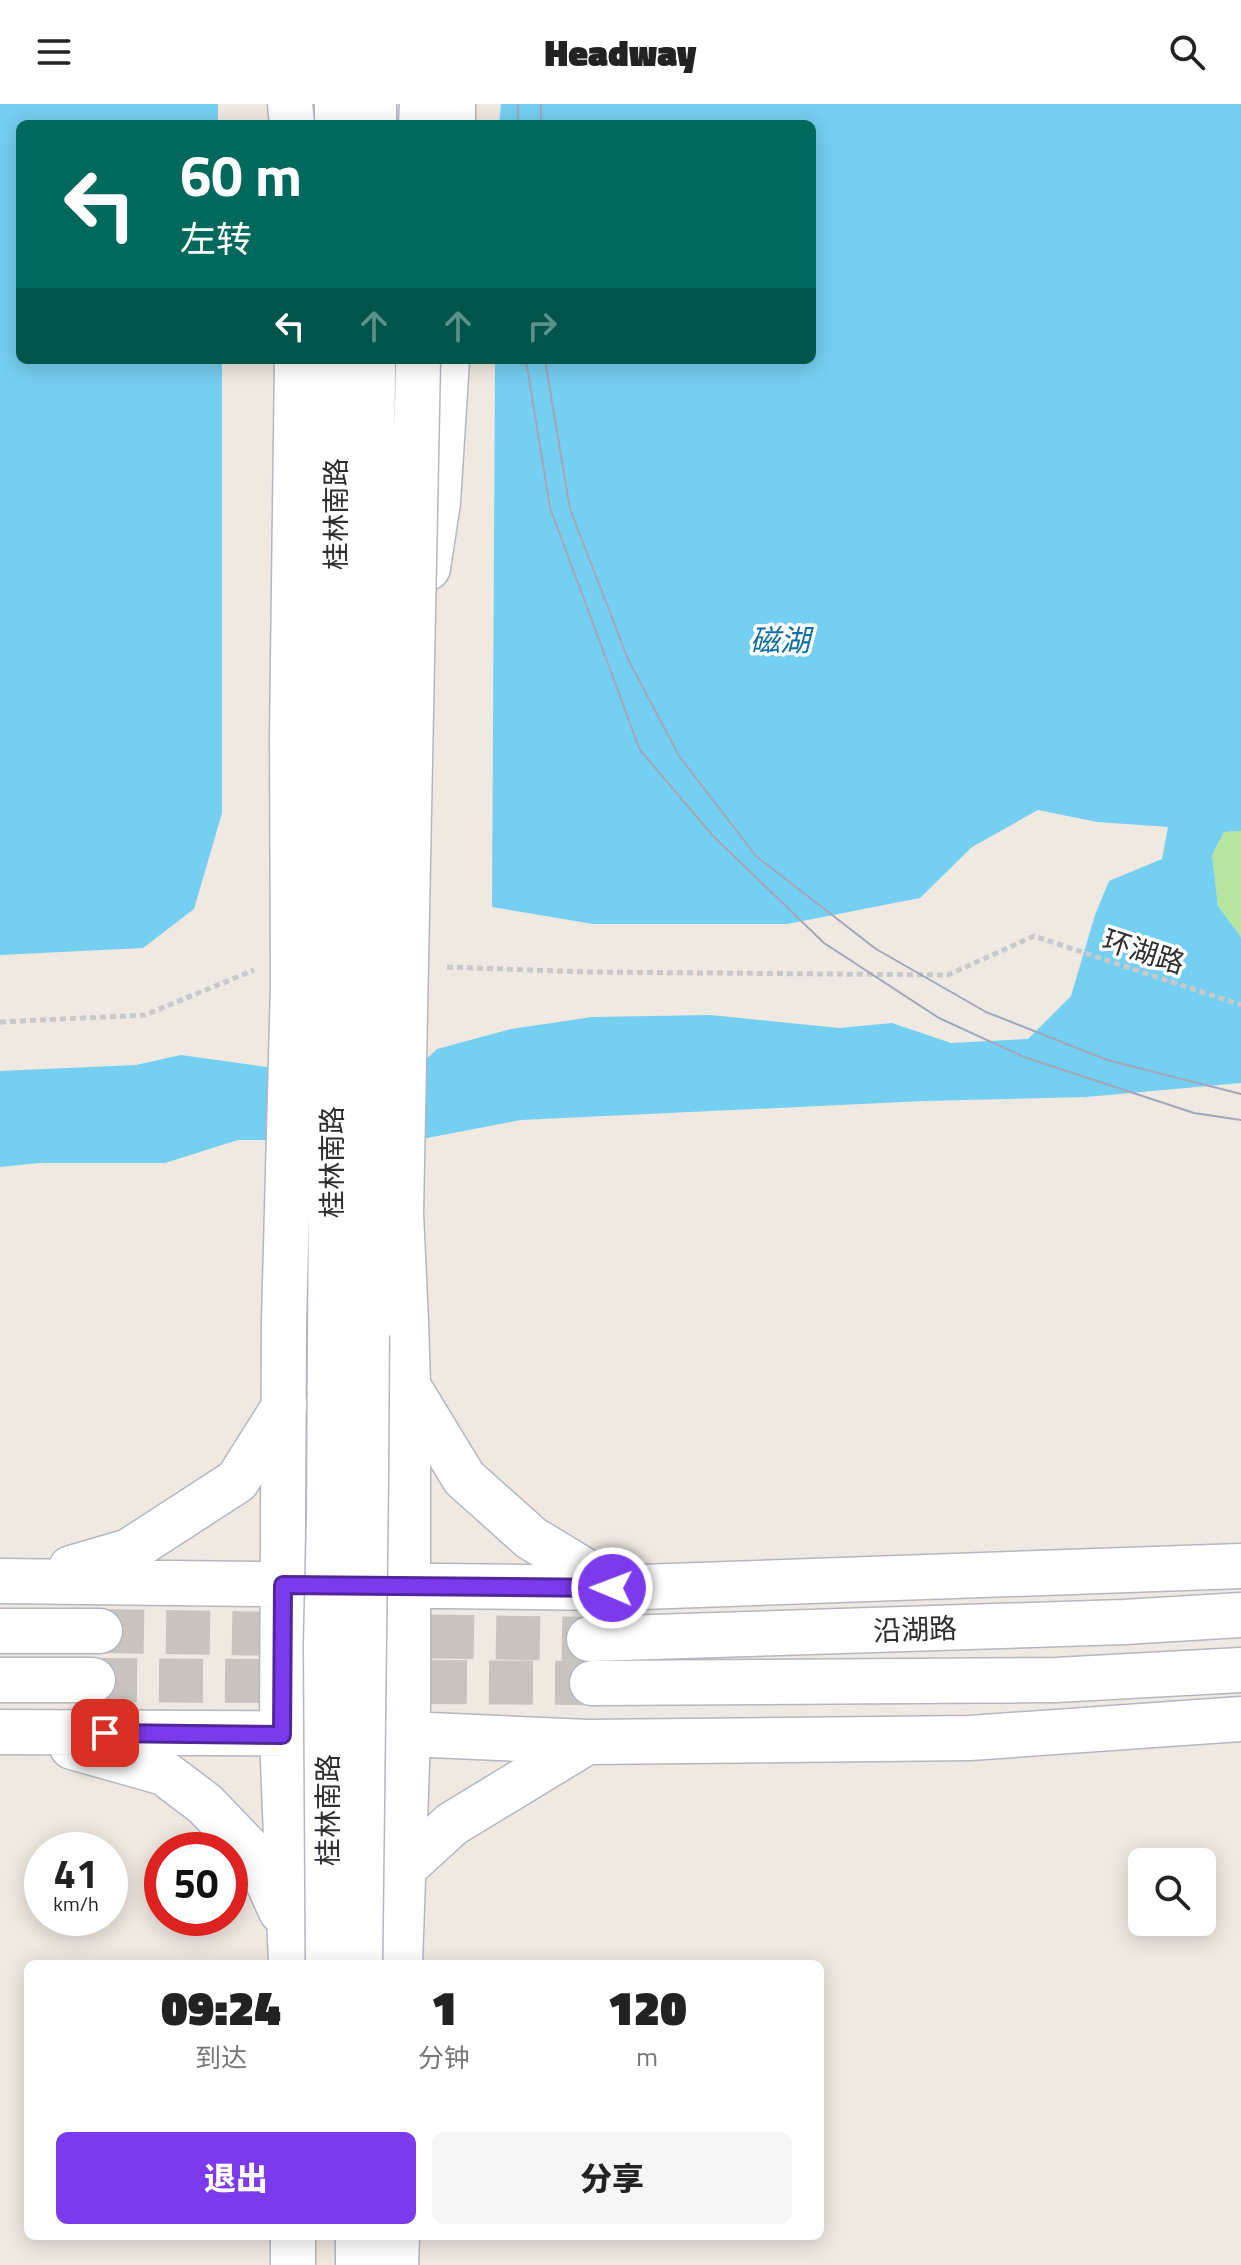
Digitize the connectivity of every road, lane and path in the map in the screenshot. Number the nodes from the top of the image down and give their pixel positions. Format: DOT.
graph roads {
  1 [pos="297,364"];
  2 [pos="336,364"];
  3 [pos="373,364"];
  4 [pos="418,364"];
  5 [pos="447,364"];
  6 [pos="413,661"];
  7 [pos="446,967"];
  8 [pos="259,968"];
  9 [pos="1241,1005"];
  10 [pos="0,1022"];
  11 [pos="408,1386"];
  12 [pos="286,1405"];
  13 [pos="1241,1566"];
  14 [pos="15,1581"];
  15 [pos="283,1585"];
  16 [pos="407,1585"];
  17 [pos="612,1588"];
  18 [pos="1241,1615"];
  19 [pos="0,1631"];
  20 [pos="100,1631"];
  21 [pos="589,1639"];
  22 [pos="1241,1670"];
  23 [pos="0,1680"];
  24 [pos="93,1680"];
  25 [pos="592,1683"];
  26 [pos="1241,1719"];
  27 [pos="8,1732"];
  28 [pos="408,1734"];
  29 [pos="282,1735"];
  30 [pos="587,1742"];
  31 [pos="405,1867"];
  32 [pos="290,1945"];
  33 [pos="328,1960"];
  34 [pos="360,1960"];
  35 [pos="400,1960"];
  36 [pos="293,2240"];
  37 [pos="329,2240"];
  38 [pos="358,2240"];
  39 [pos="397,2240"];
  40 [pos="293,2265"];
  41 [pos="329,2265"];
  42 [pos="358,2265"];
  43 [pos="396,2265"];
  1 -- 12 [label="main road, bridge"];
  2 -- 33 [label="main road, 桂林南路, bridge"];
  3 -- 34 [label="main road, 桂林南路, bridge"];
  4 -- 6 [label="main road, bridge"];
  5 -- 6 [label="main road, bridge"];
  6 -- 11 [label="main road, bridge"];
  7 -- 9 [label="path, 环湖路"];
  8 -- 10 [label="path"];
  11 -- 16 [label="main road"];
  11 -- 17 [label="main road"];
  12 -- 14 [label="main road"];
  12 -- 15 [label="main road"];
  13 -- 17 [label="main road"];
  14 -- 15 [label="main road"];
  15 -- 16 [label="main road"];
  15 -- 29 [label="main road"];
  16 -- 17 [label="main road"];
  16 -- 28 [label="main road"];
  18 -- 21 [label="main road, 沿湖路"];
  19 -- 20 [label="main road"];
  22 -- 25 [label="main road, 沿湖路"];
  23 -- 24 [label="main road"];
  26 -- 30 [label="main road"];
  27 -- 29 [label="main road"];
  27 -- 32 [label="main road"];
  28 -- 29 [label="main road"];
  28 -- 30 [label="main road"];
  28 -- 31 [label="main road"];
  29 -- 32 [label="main road"];
  30 -- 31 [label="main road"];
  31 -- 35 [label="main road"];
  36 -- 40 [label="main road"];
  37 -- 41 [label="main road"];
  38 -- 42 [label="main road"];
  39 -- 43 [label="main road"];
}
